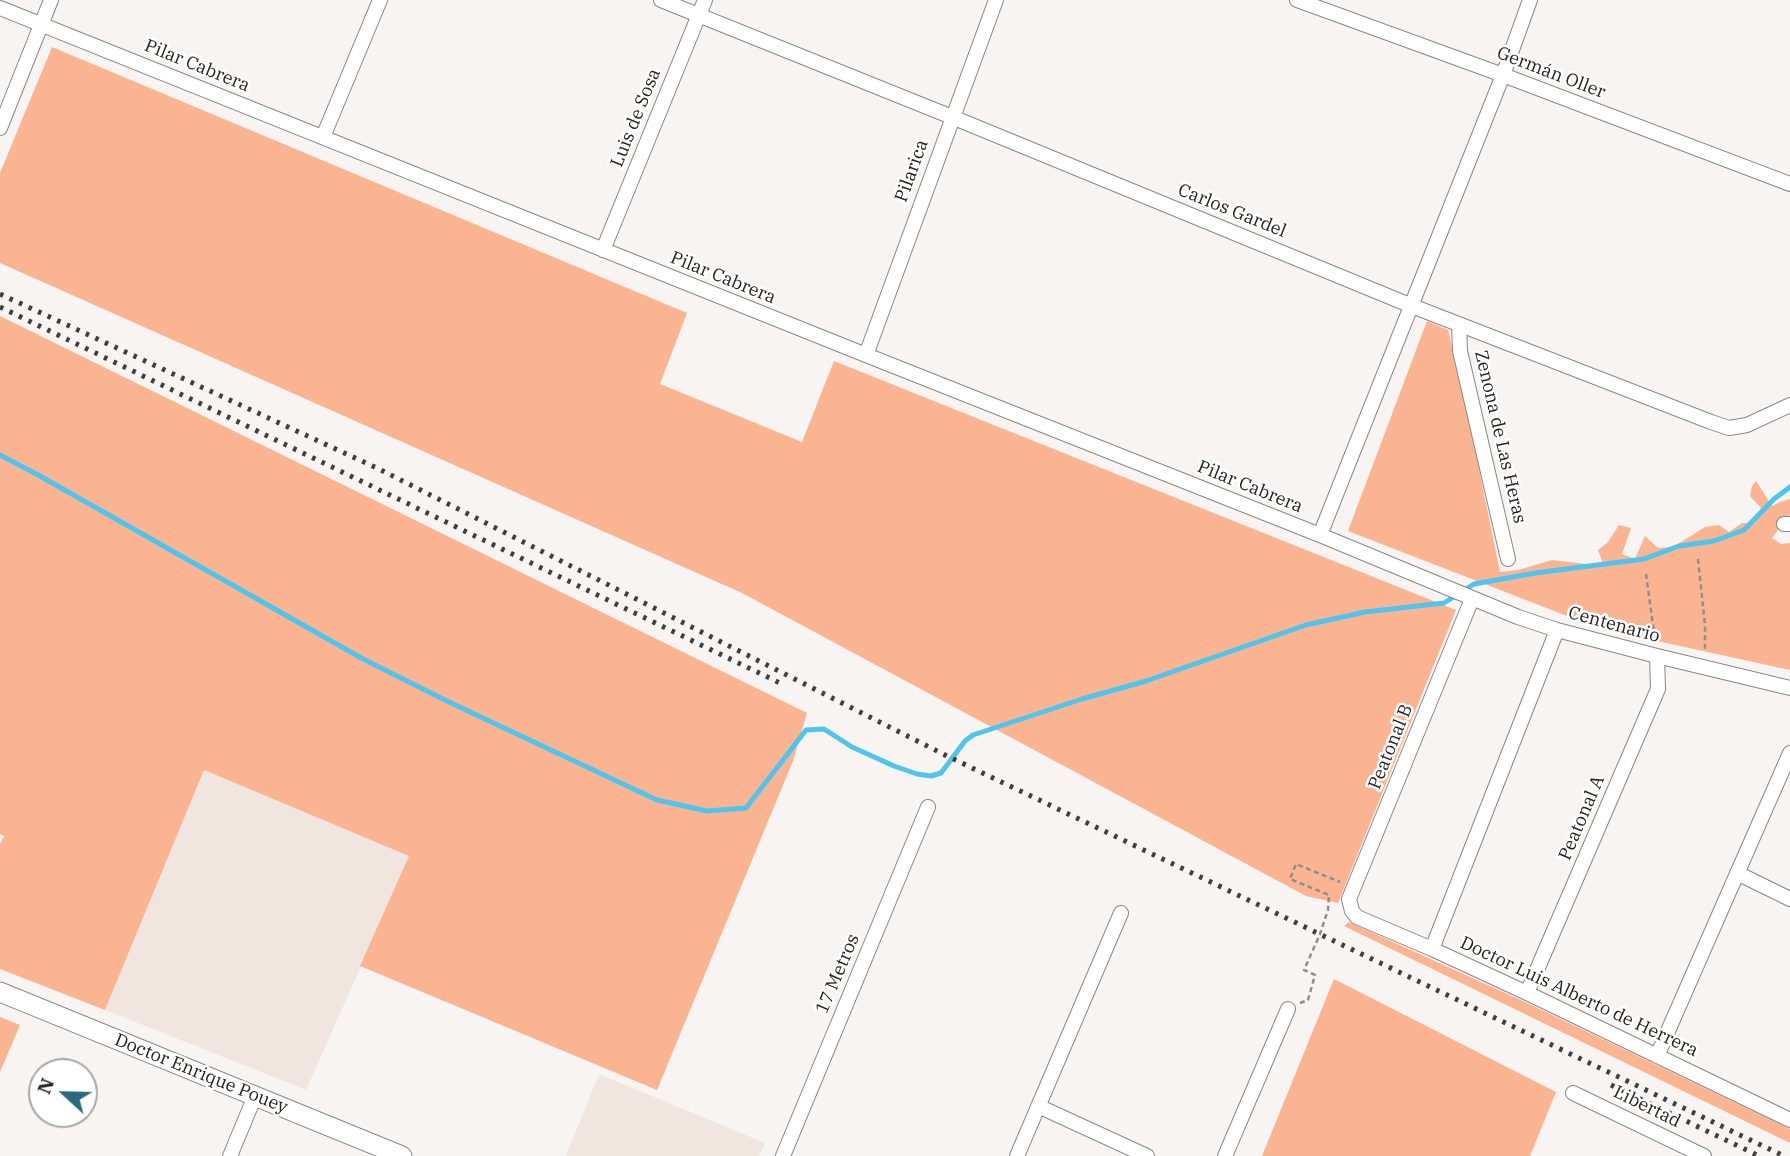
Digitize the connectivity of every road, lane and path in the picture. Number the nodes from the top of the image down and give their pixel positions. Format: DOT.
graph roads {
  1 [pos="51,0"];
  2 [pos="380,0"];
  3 [pos="662,0"];
  4 [pos="705,0"];
  5 [pos="996,0"];
  6 [pos="1297,0"];
  7 [pos="1530,0"];
  8 [pos="0,8"];
  9 [pos="699,14"];
  10 [pos="41,25"];
  11 [pos="1503,75"];
  12 [pos="952,117"];
  13 [pos="0,128"];
  14 [pos="323,137"];
  15 [pos="1790,184"];
  16 [pos="603,250"];
  17 [pos="1412,306"];
  18 [pos="1459,324"];
  19 [pos="866,355"];
  20 [pos="1790,405"];
  21 [pos="1320,535"];
  22 [pos="1507,559"];
  23 [pos="1698,559"];
  24 [pos="1646,574"];
  25 [pos="1433,582"];
  26 [pos="1470,598"];
  27 [pos="1557,629"];
  28 [pos="1657,656"];
  29 [pos="1704,668"];
  30 [pos="1790,688"];
  31 [pos="1790,753"];
  32 [pos="928,807"];
  33 [pos="1737,873"];
  34 [pos="1354,887"];
  35 [pos="1790,898"];
  36 [pos="1352,911"];
  37 [pos="1121,913"];
  38 [pos="1433,949"];
  39 [pos="0,992"];
  40 [pos="1527,993"];
  41 [pos="1288,1009"];
  42 [pos="1657,1056"];
  43 [pos="1573,1093"];
  44 [pos="255,1096"];
  45 [pos="1038,1106"];
  46 [pos="1790,1120"];
  47 [pos="230,1156"];
  48 [pos="402,1156"];
  49 [pos="783,1156"];
  50 [pos="1017,1156"];
  51 [pos="1147,1156"];
  52 [pos="1225,1156"];
  53 [pos="1704,1156"];
  1 -- 10 [label="street"];
  2 -- 14 [label="street"];
  3 -- 9 [label="street, Carlos Gardel"];
  4 -- 9 [label="street, Luis de Sosa"];
  5 -- 12 [label="street, Pilarica"];
  6 -- 11 [label="street, Germán Oller"];
  7 -- 11 [label="street"];
  8 -- 10 [label="street, Pilar Cabrera"];
  9 -- 12 [label="street, Carlos Gardel"];
  9 -- 16 [label="street, Luis de Sosa"];
  10 -- 13 [label="street"];
  10 -- 14 [label="street, Pilar Cabrera"];
  11 -- 15 [label="street, Germán Oller"];
  11 -- 17 [label="street"];
  12 -- 17 [label="street, Carlos Gardel"];
  12 -- 19 [label="street, Pilarica"];
  14 -- 16 [label="street, Pilar Cabrera"];
  16 -- 19 [label="street, Pilar Cabrera"];
  17 -- 18 [label="street, Carlos Gardel"];
  17 -- 21 [label="street"];
  18 -- 20 [label="street, Carlos Gardel"];
  18 -- 22 [label="street, Zenona de Las Heras"];
  19 -- 21 [label="street, Pilar Cabrera"];
  21 -- 25 [label="street, Pilar Cabrera"];
  23 -- 29 [label="path"];
  24 -- 28 [label="path"];
  25 -- 26 [label="street, Centenario"];
  26 -- 27 [label="street, Centenario"];
  26 -- 34 [label="street, Peatonal B"];
  27 -- 28 [label="street, Centenario"];
  27 -- 38 [label="street"];
  28 -- 29 [label="street, Centenario"];
  28 -- 40 [label="street, Peatonal A"];
  29 -- 30 [label="street, Centenario"];
  31 -- 33 [label="street"];
  32 -- 49 [label="street, 17 Metros"];
  33 -- 35 [label="street"];
  33 -- 42 [label="street"];
  34 -- 36 [label="street, Peatonal B"];
  34 -- 41 [label="path"];
  36 -- 38 [label="street, Doctor Luis Alberto de Herrera"];
  37 -- 45 [label="street"];
  38 -- 40 [label="street, Doctor Luis Alberto de Herrera"];
  39 -- 44 [label="street, Doctor Enrique Pouey"];
  40 -- 42 [label="street, Doctor Luis Alberto de Herrera"];
  41 -- 52 [label="street"];
  42 -- 46 [label="street, Doctor Luis Alberto de Herrera"];
  43 -- 53 [label="street, Libertad"];
  44 -- 47 [label="street"];
  44 -- 48 [label="street, Doctor Enrique Pouey"];
  45 -- 50 [label="street"];
  45 -- 51 [label="street"];
}
